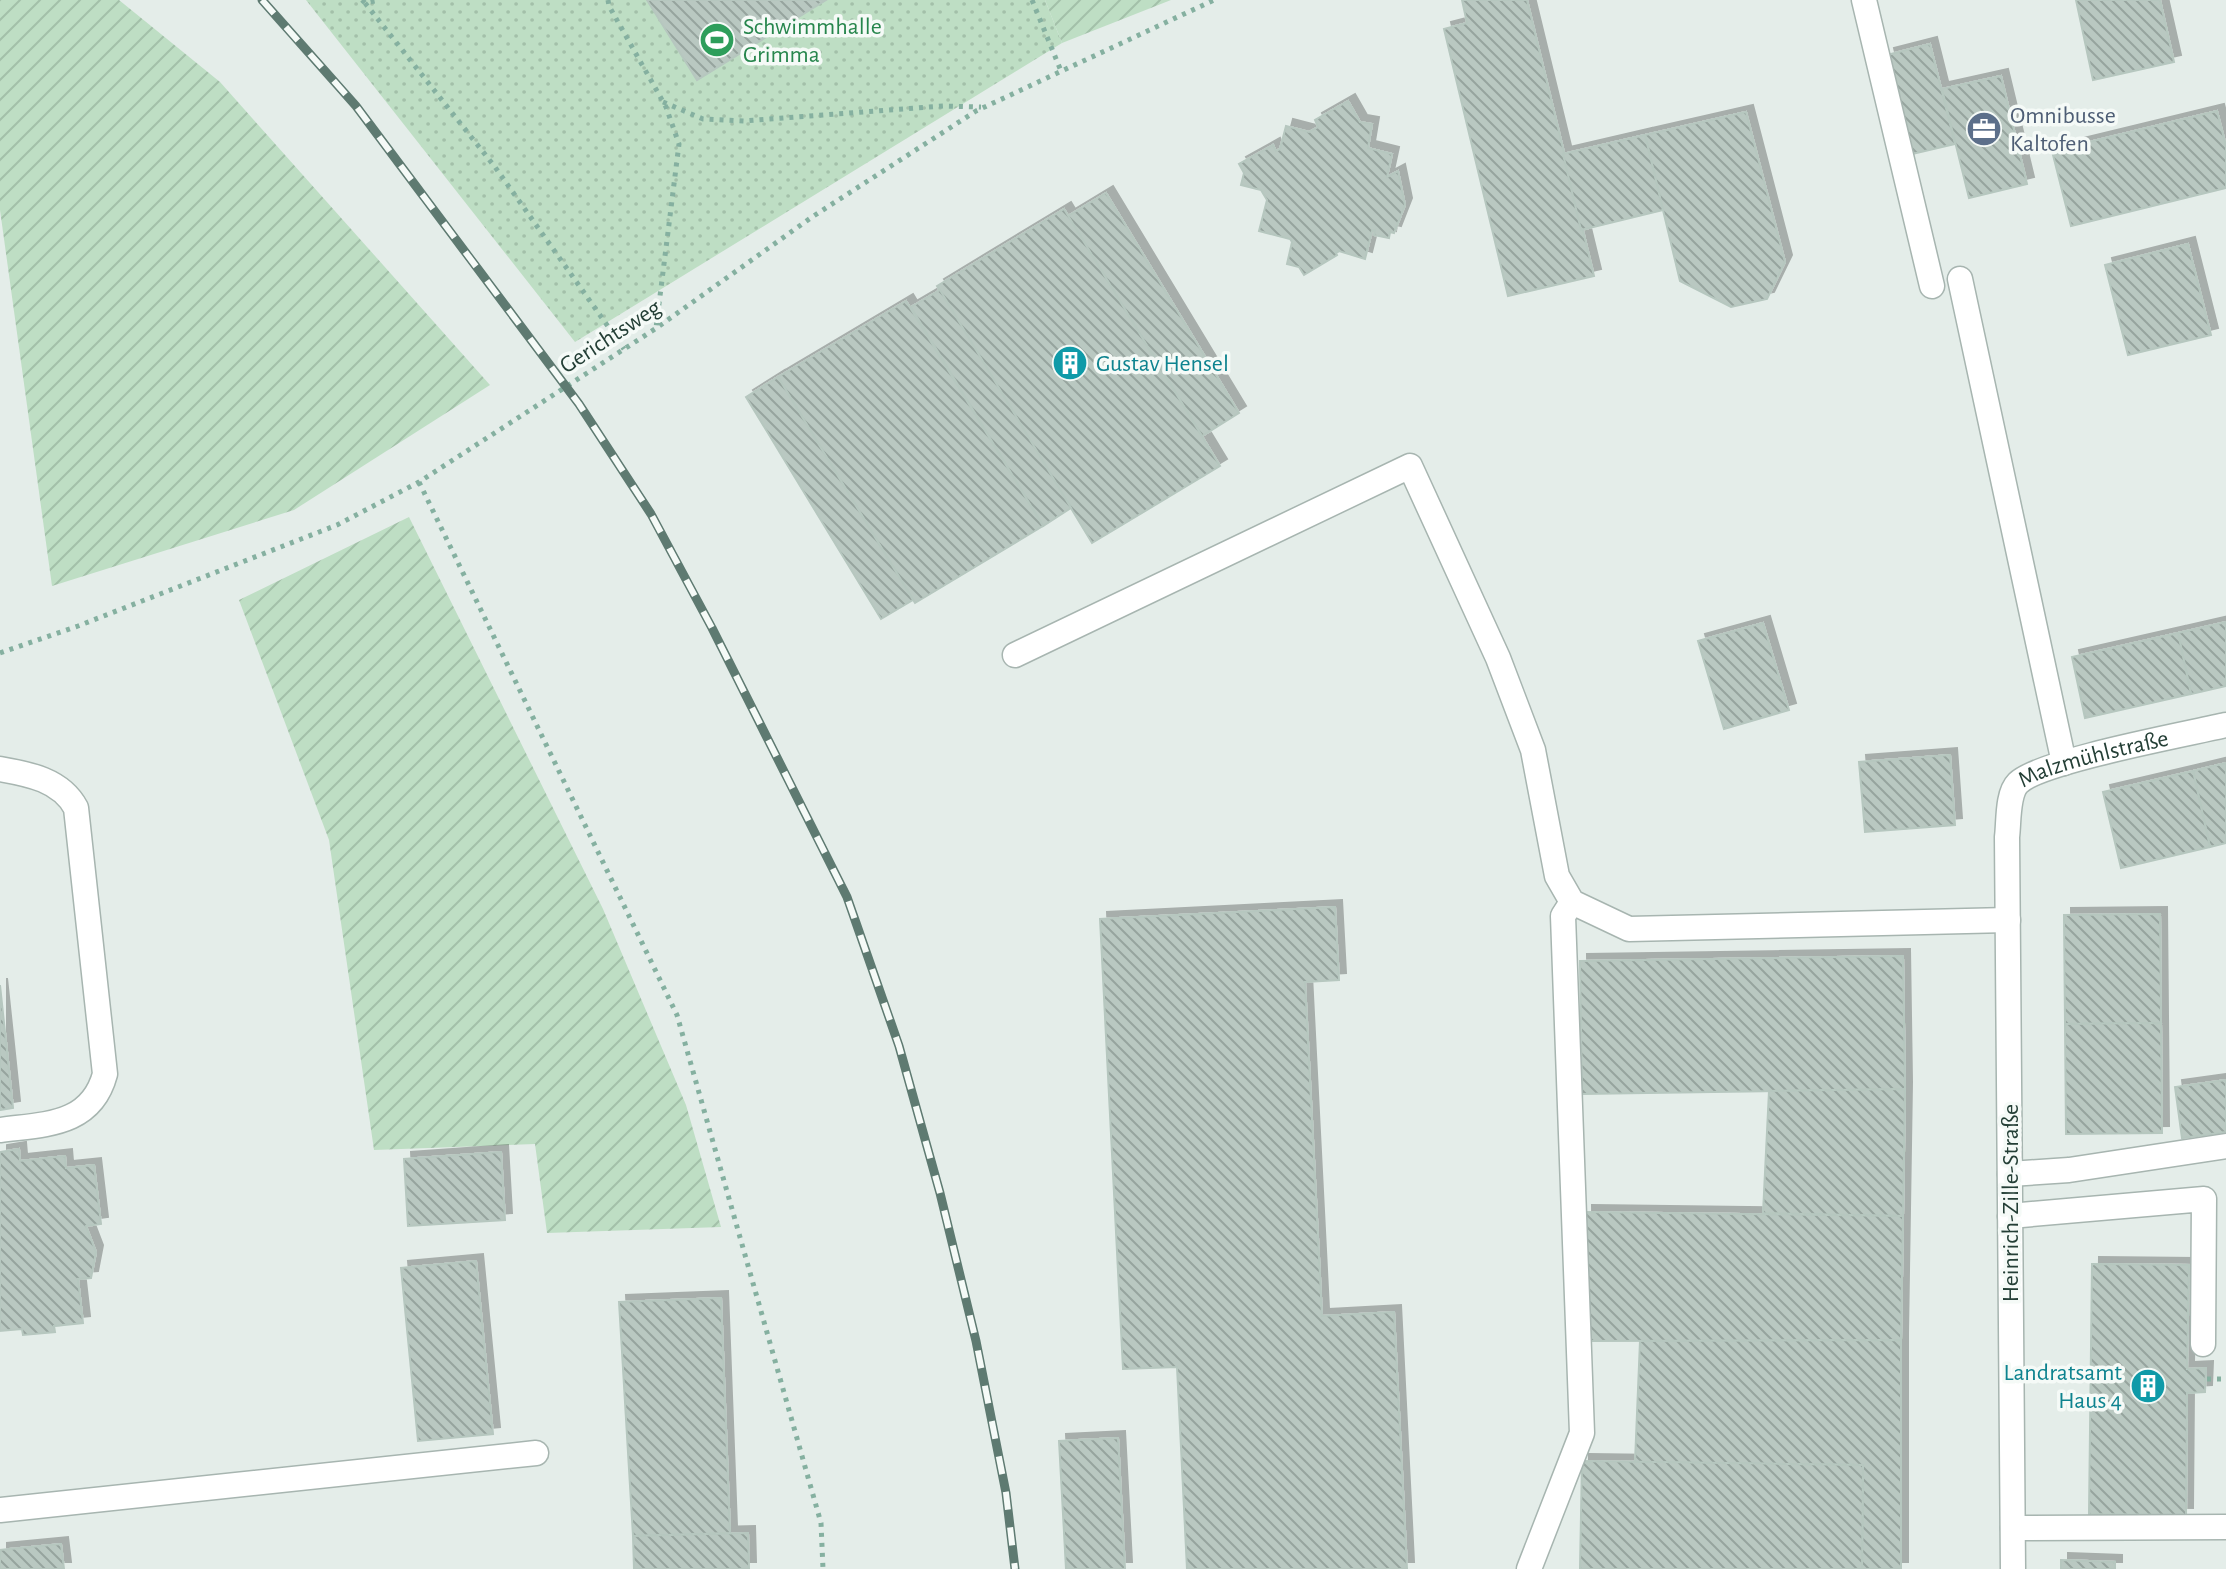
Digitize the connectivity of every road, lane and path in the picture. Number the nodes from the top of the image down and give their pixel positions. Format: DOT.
graph roads {
  1 [pos="379,0"];
  2 [pos="608,0"];
  3 [pos="1032,0"];
  4 [pos="1214,0"];
  5 [pos="1864,0"];
  6 [pos="363,2"];
  7 [pos="1061,71"];
  8 [pos="662,102"];
  9 [pos="984,107"];
  10 [pos="1960,279"];
  11 [pos="1932,286"];
  12 [pos="655,329"];
  13 [pos="624,349"];
  14 [pos="419,482"];
  15 [pos="0,653"];
  16 [pos="1015,655"];
  17 [pos="2226,725"];
  18 [pos="2064,763"];
  19 [pos="0,769"];
  20 [pos="2007,837"];
  21 [pos="1572,902"];
  22 [pos="2008,920"];
  23 [pos="0,1130"];
  24 [pos="2226,1146"];
  25 [pos="2010,1174"];
  26 [pos="2010,1216"];
  27 [pos="2203,1344"];
  28 [pos="2205,1379"];
  29 [pos="2226,1379"];
  30 [pos="536,1453"];
  31 [pos="0,1510"];
  32 [pos="2226,1527"];
  33 [pos="2013,1528"];
  34 [pos="823,1569"];
  35 [pos="1529,1569"];
  36 [pos="2013,1569"];
  1 -- 6 [label="path"];
  2 -- 8 [label="path"];
  3 -- 7 [label="path"];
  4 -- 7 [label="path, Gerichtsweg"];
  5 -- 11 [label="street"];
  6 -- 13 [label="path"];
  7 -- 9 [label="path, Gerichtsweg"];
  8 -- 9 [label="path"];
  8 -- 12 [label="path"];
  9 -- 12 [label="path, Gerichtsweg"];
  10 -- 18 [label="street"];
  12 -- 13 [label="path, Gerichtsweg"];
  13 -- 14 [label="path, Gerichtsweg"];
  14 -- 15 [label="path, Gerichtsweg"];
  14 -- 34 [label="path"];
  16 -- 21 [label="street"];
  17 -- 18 [label="street, Malzmühlstraße"];
  18 -- 20 [label="street, Malzmühlstraße"];
  19 -- 23 [label="street"];
  20 -- 22 [label="street, Heinrich-Zille-Straße"];
  21 -- 22 [label="street"];
  21 -- 35 [label="street"];
  22 -- 25 [label="street, Heinrich-Zille-Straße"];
  24 -- 25 [label="street"];
  25 -- 26 [label="street, Heinrich-Zille-Straße"];
  26 -- 27 [label="street"];
  26 -- 33 [label="street, Heinrich-Zille-Straße"];
  28 -- 29 [label="path"];
  30 -- 31 [label="street"];
  32 -- 33 [label="street"];
  33 -- 36 [label="street, Heinrich-Zille-Straße"];
}
